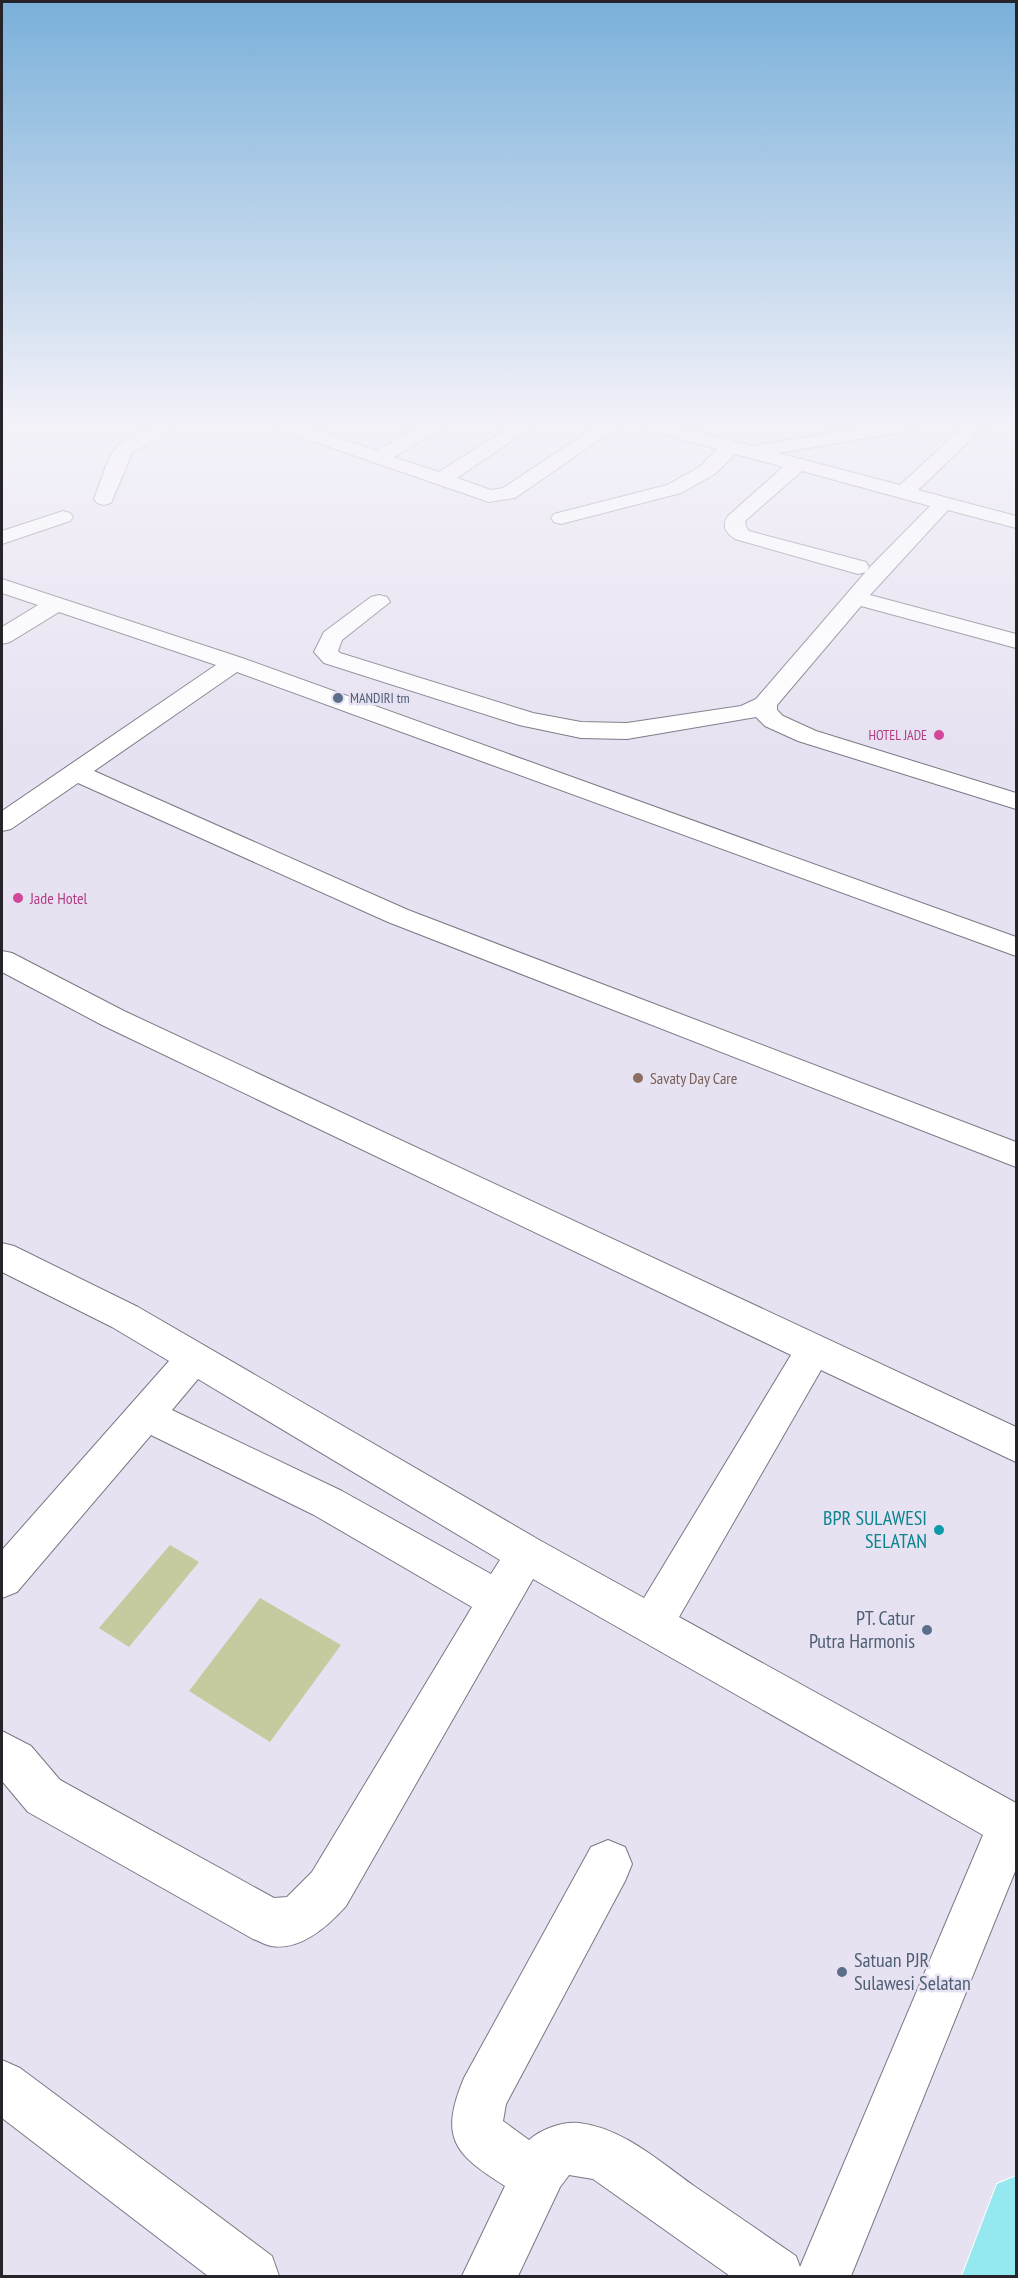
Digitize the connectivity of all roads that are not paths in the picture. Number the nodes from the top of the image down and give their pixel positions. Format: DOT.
graph roads {
  1 [pos="19,532"];
  2 [pos="739,532"];
  3 [pos="917,532"];
  4 [pos="2,538"];
  5 [pos="858,567"];
  6 [pos="2,586"];
  7 [pos="856,598"];
  8 [pos="379,602"];
  9 [pos="55,605"];
  10 [pos="2,637"];
  11 [pos="1017,641"];
  12 [pos="234,663"];
  13 [pos="765,704"];
  14 [pos="75,772"];
  15 [pos="1017,801"];
  16 [pos="2,823"];
  17 [pos="1017,947"];
  18 [pos="2,960"];
  19 [pos="1017,1155"];
  20 [pos="2,1256"];
  21 [pos="815,1348"];
  22 [pos="194,1358"];
  23 [pos="146,1414"];
  24 [pos="1017,1445"];
  25 [pos="526,1554"];
  26 [pos="2,1579"];
  27 [pos="498,1600"];
  28 [pos="652,1623"];
  29 [pos="2,1753"];
  30 [pos="1014,1826"];
  31 [pos="608,1864"];
  32 [pos="2,2086"];
  33 [pos="538,2176"];
  34 [pos="1017,2203"];
  35 [pos="252,2277"];
  36 [pos="489,2277"];
  37 [pos="776,2277"];
  38 [pos="824,2277"];
  39 [pos="989,2277"];
  1 -- 4 [label="street"];
  2 -- 5 [label="street"];
  3 -- 7 [label="street"];
  6 -- 9 [label="street"];
  7 -- 11 [label="street"];
  7 -- 13 [label="street"];
  8 -- 13 [label="street"];
  9 -- 10 [label="street"];
  9 -- 12 [label="street"];
  12 -- 14 [label="street"];
  12 -- 17 [label="street"];
  13 -- 15 [label="street"];
  14 -- 16 [label="street"];
  14 -- 19 [label="street"];
  18 -- 21 [label="street"];
  20 -- 22 [label="street"];
  21 -- 24 [label="street"];
  21 -- 28 [label="street"];
  22 -- 23 [label="street"];
  22 -- 25 [label="street"];
  23 -- 26 [label="street"];
  23 -- 27 [label="street"];
  25 -- 27 [label="street"];
  25 -- 28 [label="street"];
  27 -- 29 [label="street"];
  28 -- 30 [label="street"];
  30 -- 38 [label="street"];
  31 -- 33 [label="street"];
  32 -- 35 [label="street"];
  33 -- 36 [label="street"];
  33 -- 37 [label="street"];
  34 -- 39 [label="main road"];
}
